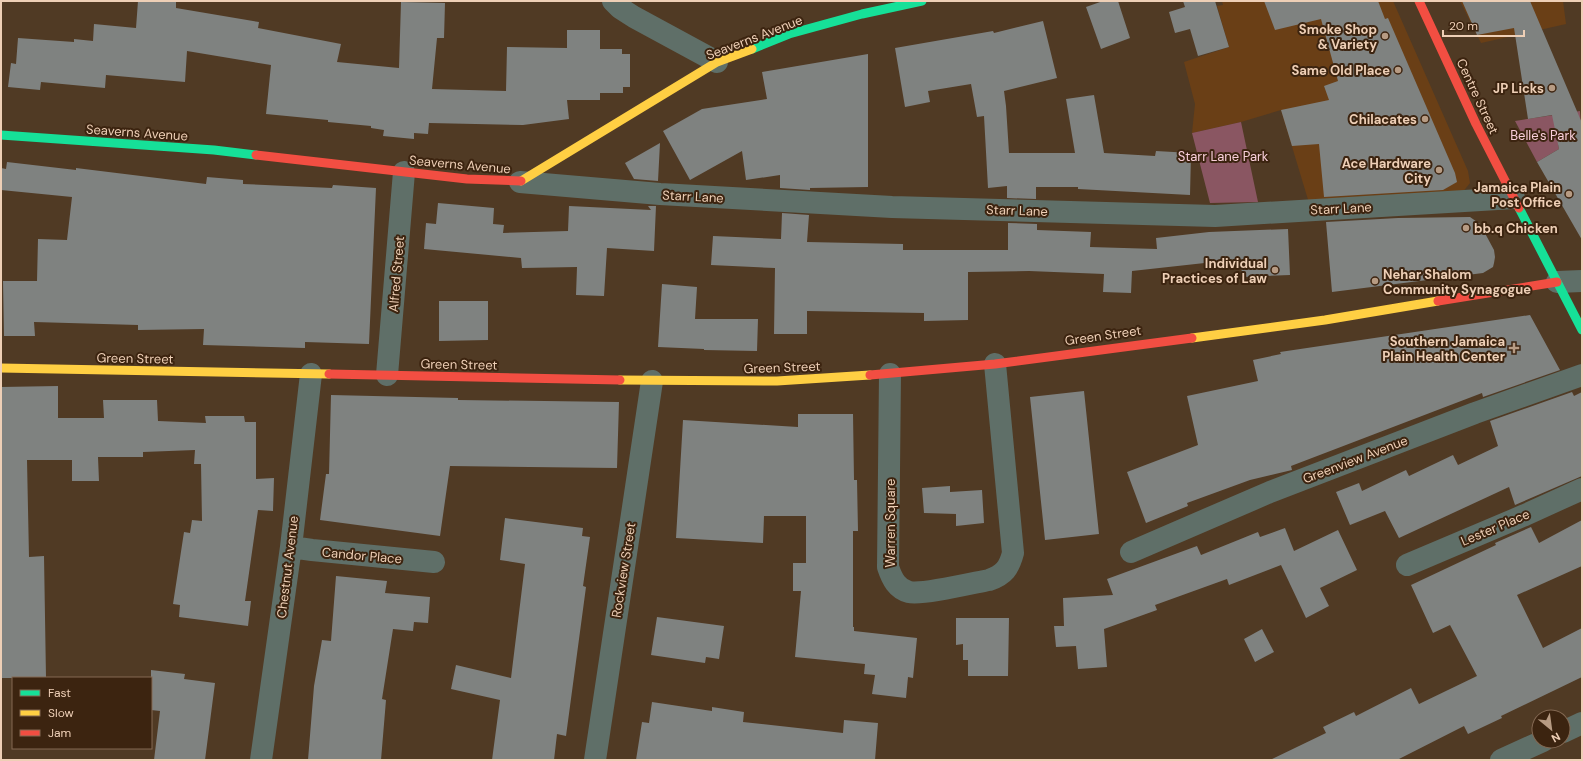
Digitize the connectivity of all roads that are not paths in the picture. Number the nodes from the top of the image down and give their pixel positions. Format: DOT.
graph roads {
  1 [pos="613,1"];
  2 [pos="922,1"];
  3 [pos="1420,1"];
  4 [pos="861,7"];
  5 [pos="717,62"];
  6 [pos="1,135"];
  7 [pos="404,172"];
  8 [pos="520,182"];
  9 [pos="1514,198"];
  10 [pos="1582,281"];
  11 [pos="1557,282"];
  12 [pos="1582,330"];
  13 [pos="994,364"];
  14 [pos="1,368"];
  15 [pos="311,374"];
  16 [pos="890,374"];
  17 [pos="387,375"];
  18 [pos="1582,375"];
  19 [pos="652,380"];
  20 [pos="1582,489"];
  21 [pos="291,547"];
  22 [pos="1131,552"];
  23 [pos="434,562"];
  24 [pos="1407,565"];
  25 [pos="1582,723"];
  26 [pos="1571,728"];
  27 [pos="1531,746"];
  28 [pos="261,760"];
  29 [pos="595,760"];
  30 [pos="1501,760"];
  1 -- 5 [label="street"];
  2 -- 4 [label="street, Seaverns Avenue"];
  3 -- 9 [label="street, Centre Street"];
  4 -- 5 [label="street, Seaverns Avenue"];
  5 -- 8 [label="street, Seaverns Avenue"];
  6 -- 7 [label="street, Seaverns Avenue"];
  7 -- 8 [label="street, Seaverns Avenue"];
  7 -- 17 [label="street, Alfred Street"];
  8 -- 9 [label="street, Starr Lane"];
  9 -- 11 [label="street, Centre Street"];
  10 -- 11 [label="street"];
  11 -- 12 [label="street, Centre Street"];
  11 -- 13 [label="street, Green Street"];
  13 -- 16 [label="street, Green Street"];
  13 -- 16 [label="street, Warren Square"];
  14 -- 15 [label="street, Green Street"];
  15 -- 17 [label="street, Green Street"];
  15 -- 21 [label="street, Chestnut Avenue"];
  16 -- 19 [label="street, Green Street"];
  17 -- 19 [label="street, Green Street"];
  18 -- 22 [label="street, Greenview Avenue"];
  19 -- 29 [label="street, Rockview Street"];
  20 -- 24 [label="street, Lester Place"];
  21 -- 23 [label="street, Candor Place"];
  21 -- 28 [label="street, Chestnut Avenue"];
  25 -- 26 [label="street"];
  27 -- 30 [label="street"];
}
